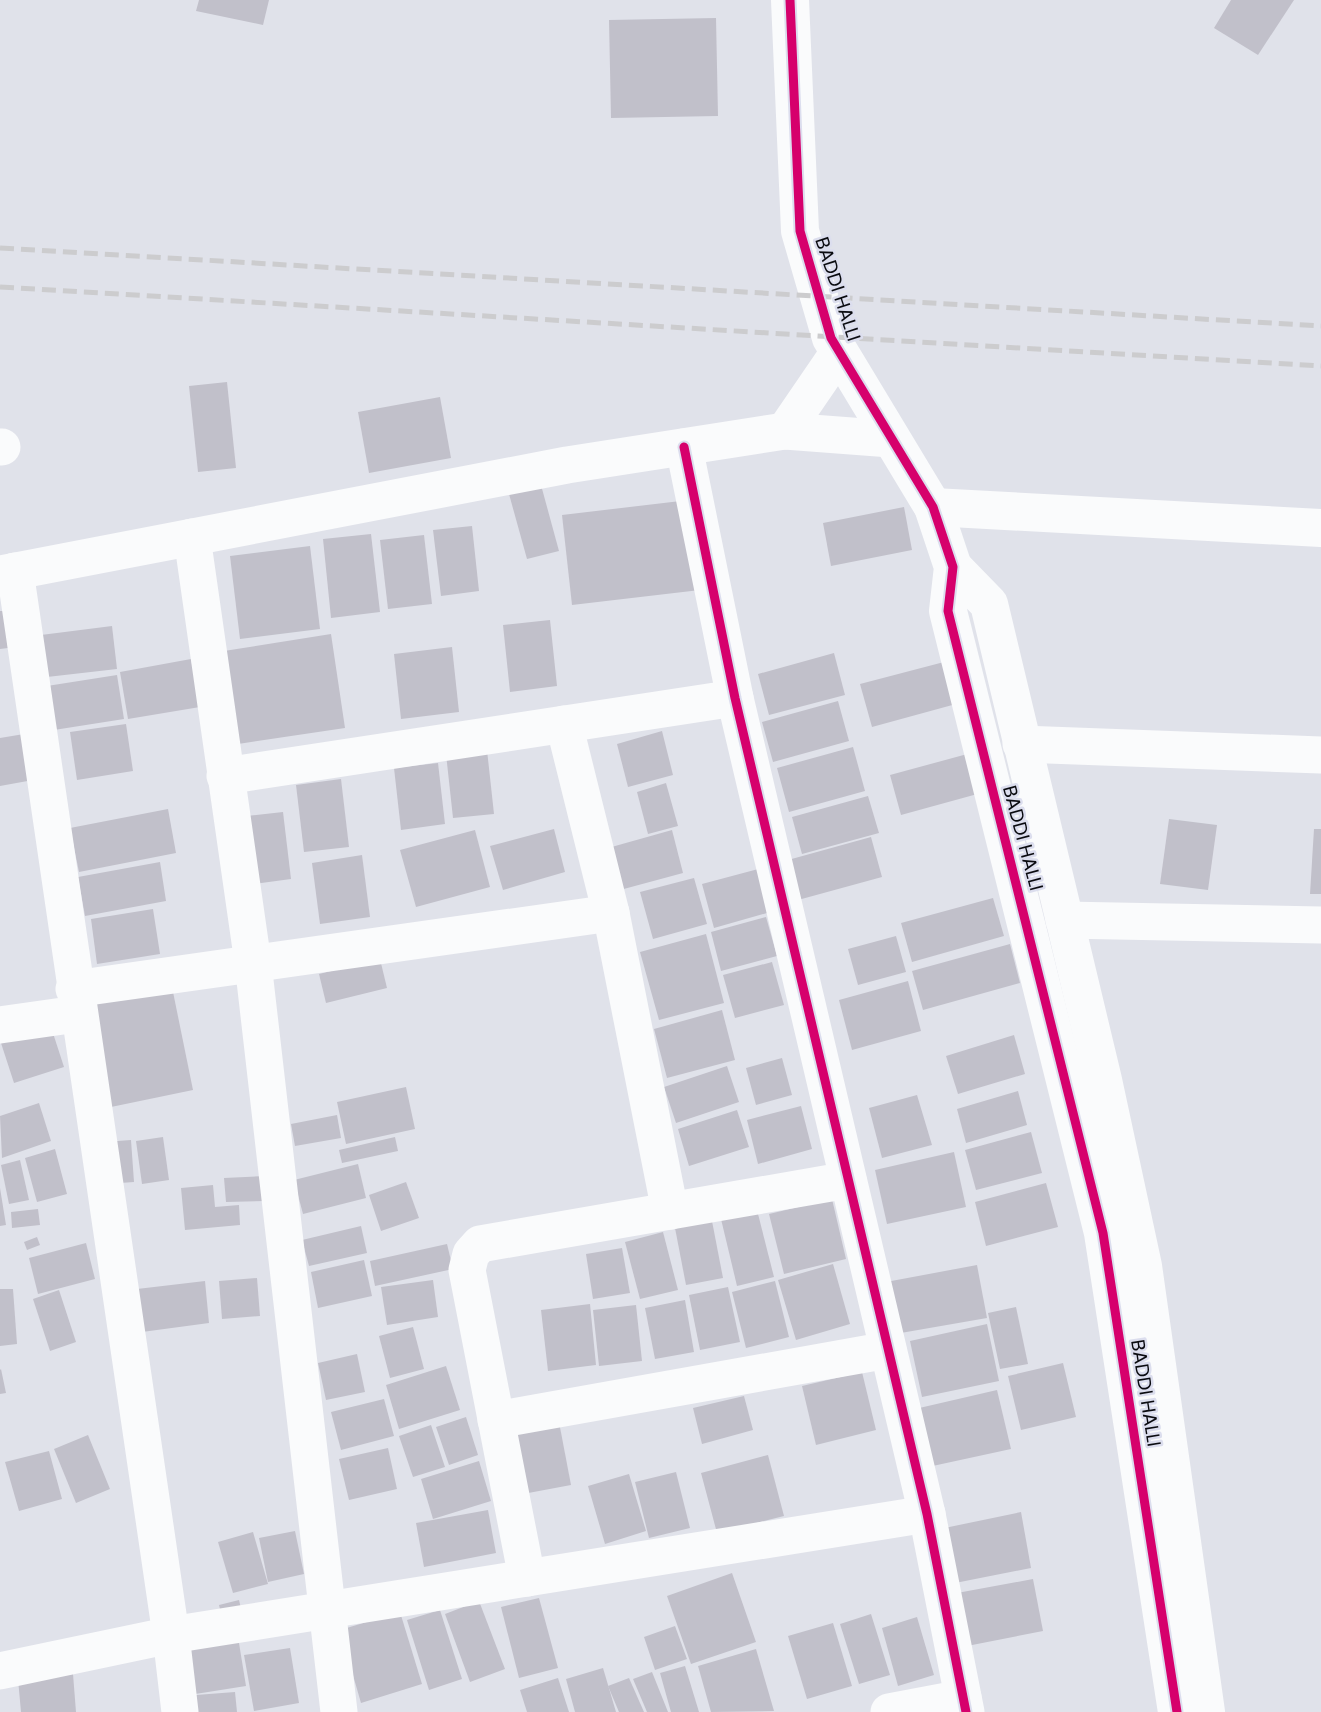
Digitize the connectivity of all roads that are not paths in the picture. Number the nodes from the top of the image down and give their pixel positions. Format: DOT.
graph roads {
  1 [pos="790,0"];
  2 [pos="839,352"];
  3 [pos="785,431"];
  4 [pos="891,439"];
  5 [pos="684,447"];
  6 [pos="933,507"];
  7 [pos="1321,528"];
  8 [pos="192,537"];
  9 [pos="953,567"];
  10 [pos="7,572"];
  11 [pos="734,698"];
  12 [pos="564,724"];
  13 [pos="1021,744"];
  14 [pos="1321,755"];
  15 [pos="225,776"];
  16 [pos="611,913"];
  17 [pos="1064,920"];
  18 [pos="1321,925"];
  19 [pos="253,963"];
  20 [pos="76,1001"];
  21 [pos="0,1025"];
  22 [pos="848,1180"];
  23 [pos="670,1211"];
  24 [pos="888,1350"];
  25 [pos="496,1420"];
  26 [pos="926,1514"];
  27 [pos="527,1578"];
  28 [pos="326,1611"];
  29 [pos="171,1635"];
  30 [pos="0,1671"];
  31 [pos="965,1705"];
  32 [pos="180,1712"];
  33 [pos="339,1712"];
  34 [pos="889,1712"];
  35 [pos="1177,1712"];
  36 [pos="1206,1712"];
  1 -- 2 [label="street, BADDI HALLI"];
  2 -- 3 [label="street"];
  2 -- 4 [label="street, BADDI HALLI"];
  3 -- 4 [label="street"];
  3 -- 5 [label="street"];
  4 -- 6 [label="street, BADDI HALLI"];
  5 -- 8 [label="street"];
  5 -- 11 [label="street"];
  6 -- 7 [label="street"];
  6 -- 9 [label="street, BADDI HALLI"];
  8 -- 10 [label="street"];
  8 -- 15 [label="street"];
  9 -- 13 [label="street"];
  9 -- 35 [label="street, BADDI HALLI"];
  10 -- 20 [label="street"];
  11 -- 12 [label="street"];
  11 -- 22 [label="street"];
  12 -- 15 [label="street"];
  12 -- 16 [label="street"];
  13 -- 14 [label="street"];
  13 -- 17 [label="street"];
  15 -- 19 [label="street"];
  16 -- 19 [label="street"];
  16 -- 23 [label="street"];
  17 -- 18 [label="street"];
  17 -- 36 [label="street"];
  19 -- 20 [label="street"];
  19 -- 28 [label="street"];
  20 -- 21 [label="street"];
  20 -- 29 [label="street"];
  22 -- 23 [label="street"];
  22 -- 24 [label="street"];
  23 -- 25 [label="street"];
  24 -- 25 [label="street"];
  24 -- 26 [label="street"];
  25 -- 27 [label="street"];
  26 -- 27 [label="street"];
  26 -- 31 [label="street"];
  27 -- 28 [label="street"];
  28 -- 29 [label="street"];
  28 -- 33 [label="street"];
  29 -- 30 [label="street"];
  29 -- 32 [label="street"];
  31 -- 34 [label="street"];
}
